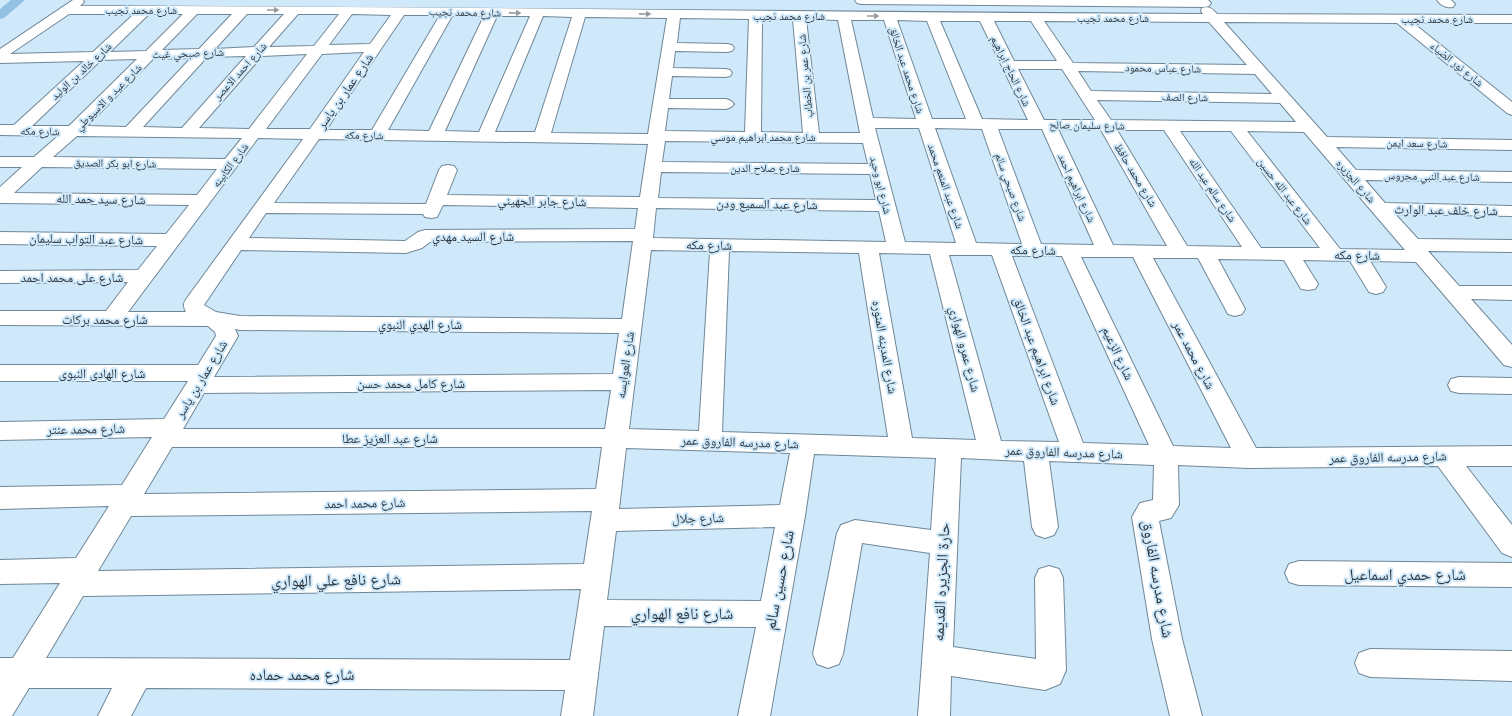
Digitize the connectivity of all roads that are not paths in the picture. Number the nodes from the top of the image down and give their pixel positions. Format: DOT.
graph roads {
  1 [pos="81,0"];
  2 [pos="219,0"];
  3 [pos="861,0"];
  4 [pos="889,0"];
  5 [pos="964,1"];
  6 [pos="981,1"];
  7 [pos="1137,1"];
  8 [pos="1441,3"];
  9 [pos="1464,4"];
  10 [pos="1200,5"];
  11 [pos="66,10"];
  12 [pos="201,10"];
  13 [pos="242,10"];
  14 [pos="294,10"];
  15 [pos="145,11"];
  16 [pos="348,11"];
  17 [pos="400,11"];
  18 [pos="448,12"];
  19 [pos="492,12"];
  20 [pos="538,13"];
  21 [pos="580,13"];
  22 [pos="674,14"];
  23 [pos="756,15"];
  24 [pos="799,16"];
  25 [pos="844,16"];
  26 [pos="889,16"];
  27 [pos="932,17"];
  28 [pos="960,17"];
  29 [pos="985,17"];
  30 [pos="1036,17"];
  31 [pos="1401,19"];
  32 [pos="1493,19"];
  33 [pos="1512,19"];
  34 [pos="1512,32"];
  35 [pos="670,47"];
  36 [pos="375,48"];
  37 [pos="727,48"];
  38 [pos="318,49"];
  39 [pos="258,51"];
  40 [pos="204,52"];
  41 [pos="150,54"];
  42 [pos="0,55"];
  43 [pos="97,56"];
  44 [pos="0,59"];
  45 [pos="1008,65"];
  46 [pos="1068,66"];
  47 [pos="1259,70"];
  48 [pos="666,72"];
  49 [pos="725,73"];
  50 [pos="1086,95"];
  51 [pos="1284,99"];
  52 [pos="662,103"];
  53 [pos="726,104"];
  54 [pos="1512,110"];
  55 [pos="924,123"];
  56 [pos="982,124"];
  57 [pos="1043,124"];
  58 [pos="1106,125"];
  59 [pos="1169,126"];
  60 [pos="1235,126"];
  61 [pos="1309,127"];
  62 [pos="0,130"];
  63 [pos="18,130"];
  64 [pos="868,130"];
  65 [pos="73,131"];
  66 [pos="130,132"];
  67 [pos="186,133"];
  68 [pos="253,134"];
  69 [pos="315,134"];
  70 [pos="377,135"];
  71 [pos="435,136"];
  72 [pos="485,137"];
  73 [pos="542,137"];
  74 [pos="656,137"];
  75 [pos="753,137"];
  76 [pos="811,137"];
  77 [pos="1322,142"];
  78 [pos="1512,145"];
  79 [pos="0,162"];
  80 [pos="38,162"];
  81 [pos="230,164"];
  82 [pos="653,167"];
  83 [pos="877,169"];
  84 [pos="448,170"];
  85 [pos="1351,175"];
  86 [pos="1512,177"];
  87 [pos="0,197"];
  88 [pos="203,200"];
  89 [pos="648,202"];
  90 [pos="433,205"];
  91 [pos="886,206"];
  92 [pos="261,208"];
  93 [pos="1380,208"];
  94 [pos="1512,211"];
  95 [pos="425,236"];
  96 [pos="0,238"];
  97 [pos="172,240"];
  98 [pos="643,240"];
  99 [pos="235,244"];
  100 [pos="720,245"];
  101 [pos="1512,246"];
  102 [pos="868,248"];
  103 [pos="897,248"];
  104 [pos="938,249"];
  105 [pos="968,249"];
  106 [pos="1000,250"];
  107 [pos="1034,250"];
  108 [pos="1070,251"];
  109 [pos="1106,251"];
  110 [pos="1418,251"];
  111 [pos="1140,252"];
  112 [pos="1182,253"];
  113 [pos="1205,253"];
  114 [pos="1256,254"];
  115 [pos="1290,254"];
  116 [pos="1335,255"];
  117 [pos="1356,255"];
  118 [pos="144,276"];
  119 [pos="0,277"];
  120 [pos="1308,284"];
  121 [pos="1376,287"];
  122 [pos="1453,292"];
  123 [pos="1512,293"];
  124 [pos="1235,309"];
  125 [pos="0,318"];
  126 [pos="111,319"];
  127 [pos="211,319"];
  128 [pos="630,326"];
  129 [pos="1505,342"];
  130 [pos="1512,359"];
  131 [pos="0,372"];
  132 [pos="201,379"];
  133 [pos="623,382"];
  134 [pos="1459,385"];
  135 [pos="1512,386"];
  136 [pos="0,431"];
  137 [pos="168,433"];
  138 [pos="616,438"];
  139 [pos="710,441"];
  140 [pos="804,444"];
  141 [pos="902,447"];
  142 [pos="949,448"];
  143 [pos="991,450"];
  144 [pos="1036,451"];
  145 [pos="1074,453"];
  146 [pos="1166,456"];
  147 [pos="1512,456"];
  148 [pos="1445,457"];
  149 [pos="1249,458"];
  150 [pos="0,498"];
  151 [pos="127,500"];
  152 [pos="605,510"];
  153 [pos="792,516"];
  154 [pos="1045,527"];
  155 [pos="1510,540"];
  156 [pos="944,543"];
  157 [pos="0,572"];
  158 [pos="1299,573"];
  159 [pos="1512,575"];
  160 [pos="596,576"];
  161 [pos="80,577"];
  162 [pos="1049,578"];
  163 [pos="591,613"];
  164 [pos="773,614"];
  165 [pos="828,654"];
  166 [pos="937,659"];
  167 [pos="1370,663"];
  168 [pos="1512,666"];
  169 [pos="11,673"];
  170 [pos="137,674"];
  171 [pos="583,675"];
  172 [pos="0,707"];
  173 [pos="114,716"];
  174 [pos="577,716"];
  175 [pos="754,716"];
  176 [pos="934,716"];
  177 [pos="1186,716"];
  1 -- 11 [label="street"];
  2 -- 12 [label="street, شارع عيد و الاسيوطي"];
  3 -- 4 [label="street, شارع محمد نجيب"];
  4 -- 5 [label="street, شارع محمد نجيب"];
  5 -- 6 [label="street, شارع محمد نجيب"];
  5 -- 28 [label="street"];
  6 -- 7 [label="street, شارع محمد نجيب"];
  7 -- 10 [label="street, شارع محمد نجيب"];
  8 -- 9 [label="street, شارع محمد نجيب"];
  10 -- 30 [label="street, شارع محمد نجيب"];
  10 -- 31 [label="street, شارع محمد نجيب"];
  10 -- 47 [label="street, شارع الجزيره"];
  11 -- 15 [label="street, شارع محمد نجيب"];
  11 -- 42 [label="street"];
  12 -- 13 [label="street, شارع محمد نجيب"];
  12 -- 15 [label="street, شارع محمد نجيب"];
  12 -- 41 [label="street, شارع عيد و الاسيوطي"];
  13 -- 14 [label="street, شارع محمد نجيب, one-way"];
  13 -- 40 [label="street"];
  14 -- 16 [label="street, شارع محمد نجيب"];
  14 -- 39 [label="street, شارع احمد الاعصر"];
  15 -- 43 [label="street, شارع خالد بن الوليد"];
  16 -- 17 [label="street, شارع محمد نجيب"];
  16 -- 38 [label="street, شارع الكابينه"];
  17 -- 18 [label="street, شارع محمد نجيب"];
  17 -- 36 [label="street, شارع عمار بن ياسر"];
  18 -- 19 [label="street, شارع محمد نجيب"];
  18 -- 70 [label="street"];
  19 -- 20 [label="street, شارع محمد نجيب, one-way"];
  19 -- 71 [label="street"];
  20 -- 21 [label="street, شارع محمد نجيب"];
  20 -- 72 [label="street"];
  21 -- 22 [label="street, شارع محمد نجيب, one-way"];
  21 -- 73 [label="street"];
  22 -- 23 [label="street, شارع محمد نجيب"];
  22 -- 35 [label="street, شارع العوايسه"];
  23 -- 24 [label="street, شارع محمد نجيب"];
  23 -- 75 [label="street"];
  24 -- 25 [label="street, شارع محمد نجيب"];
  24 -- 76 [label="street, شارع عمر بن الخطاب"];
  25 -- 26 [label="street, شارع محمد نجيب, one-way"];
  25 -- 64 [label="street, شارع ابو وحيد"];
  26 -- 27 [label="street, شارع محمد نجيب"];
  26 -- 55 [label="street, شارع محمد عبد الخالق"];
  27 -- 28 [label="street, شارع محمد نجيب"];
  27 -- 56 [label="street, شارع صبحي سالم"];
  28 -- 29 [label="street, شارع محمد نجيب"];
  29 -- 30 [label="street, شارع محمد نجيب"];
  29 -- 45 [label="street, شارع الحاج ابراهيم"];
  30 -- 46 [label="street, شارع محمد حافظ"];
  31 -- 32 [label="street, شارع محمد نجيب"];
  31 -- 54 [label="street, شارع نور الضياء"];
  32 -- 33 [label="street, شارع محمد نجيب"];
  32 -- 34 [label="street"];
  35 -- 37 [label="street"];
  35 -- 48 [label="street, شارع العوايسه"];
  36 -- 38 [label="street, شارع صبحي غيث"];
  36 -- 69 [label="street, شارع عمار بن ياسر"];
  38 -- 39 [label="street, شارع صبحي غيث"];
  38 -- 68 [label="street, شارع الكابينه"];
  39 -- 40 [label="street, شارع صبحي غيث"];
  39 -- 67 [label="street, شارع احمد الاعصر"];
  40 -- 41 [label="street, شارع صبحي غيث"];
  40 -- 66 [label="street"];
  41 -- 43 [label="street, شارع صبحي غيث"];
  41 -- 65 [label="street, شارع عيد و الاسيوطي"];
  43 -- 44 [label="street, شارع صبحي غيث"];
  43 -- 63 [label="street, شارع خالد بن الوليد"];
  45 -- 46 [label="street, شارع عباس محمود"];
  45 -- 57 [label="street, شارع الحاج ابراهيم"];
  46 -- 47 [label="street, شارع عباس محمود"];
  46 -- 50 [label="street, شارع محمد حافظ"];
  47 -- 51 [label="street, شارع الجزيره"];
  48 -- 49 [label="street"];
  48 -- 52 [label="street, شارع العوايسه"];
  50 -- 51 [label="street, شارع الصف"];
  50 -- 58 [label="street, شارع محمد حافظ"];
  51 -- 61 [label="street, شارع الجزيره"];
  52 -- 53 [label="street"];
  52 -- 74 [label="street, شارع العوايسه"];
  55 -- 56 [label="street, شارع سليمان صالح"];
  55 -- 64 [label="street, شارع سليمان صالح"];
  55 -- 105 [label="street, شارع عبد المنعم محمد"];
  56 -- 57 [label="street, شارع سليمان صالح"];
  56 -- 107 [label="street, شارع صبحي سالم"];
  57 -- 58 [label="street, شارع سليمان صالح"];
  57 -- 109 [label="street, شارع ابراهيم احمد"];
  58 -- 59 [label="street, شارع سليمان صالح"];
  58 -- 112 [label="street, شارع محمد حافظ"];
  59 -- 60 [label="street, شارع سليمان صالح"];
  59 -- 114 [label="street, شارع سالم عبد الله"];
  60 -- 61 [label="street, شارع سليمان صالح"];
  60 -- 116 [label="street, شارع عبد الله حسين"];
  61 -- 77 [label="street, شارع الجزيره"];
  62 -- 63 [label="street, شارع مكه"];
  63 -- 65 [label="street, شارع مكه"];
  64 -- 76 [label="street, شارع محمد ابراهيم موسي"];
  64 -- 83 [label="street, شارع ابو وحيد"];
  65 -- 66 [label="street, شارع مكه"];
  65 -- 80 [label="street, شارع عيد و الاسيوطي"];
  66 -- 67 [label="street, شارع مكه"];
  67 -- 68 [label="street, شارع مكه"];
  68 -- 69 [label="street, شارع مكه"];
  68 -- 81 [label="street, شارع الكابينه"];
  69 -- 70 [label="street, شارع مكه"];
  69 -- 92 [label="street, شارع عمار بن ياسر"];
  70 -- 71 [label="street, شارع مكه"];
  71 -- 72 [label="street, شارع مكه"];
  72 -- 73 [label="street, شارع مكه"];
  73 -- 74 [label="street, شارع مكه"];
  74 -- 75 [label="street, شارع محمد ابراهيم موسي"];
  74 -- 82 [label="street, شارع العوايسه"];
  75 -- 76 [label="street, شارع محمد ابراهيم موسي"];
  77 -- 78 [label="street, شارع سعد ايمن"];
  77 -- 85 [label="street, شارع الجزيره"];
  79 -- 80 [label="street, شارع ابو بكر الصديق"];
  80 -- 81 [label="street, شارع ابو بكر الصديق"];
  80 -- 87 [label="street, شارع عيد و الاسيوطي"];
  81 -- 88 [label="street, شارع الكابينه"];
  82 -- 83 [label="street, شارع صلاح الدين"];
  82 -- 89 [label="street, شارع العوايسه"];
  83 -- 91 [label="street, شارع ابو وحيد"];
  84 -- 90 [label="street"];
  85 -- 86 [label="street, شارع عبد النبي محروس"];
  85 -- 93 [label="street, شارع الجزيره"];
  87 -- 88 [label="street, شارع سيد حمد الله"];
  88 -- 97 [label="street, شارع الكابينه"];
  89 -- 90 [label="street, شارع جابر الجهيني"];
  89 -- 91 [label="street, شارع عبد السميع ودن"];
  89 -- 98 [label="street, شارع العوايسه"];
  90 -- 92 [label="street, شارع جابر الجهيني"];
  90 -- 95 [label="street"];
  91 -- 103 [label="street, شارع ابو وحيد"];
  92 -- 99 [label="street, شارع عمار بن ياسر"];
  93 -- 94 [label="street, شارع خلف عبد الوارث"];
  93 -- 110 [label="street, شارع الجزيره"];
  95 -- 98 [label="street, شارع السيد مهدي"];
  95 -- 99 [label="street, شارع السيد مهدي"];
  96 -- 97 [label="street, شارع عبد التواب سليمان"];
  97 -- 118 [label="street, شارع الكابينه"];
  98 -- 100 [label="street, شارع مكه"];
  98 -- 128 [label="street, شارع العوايسه"];
  99 -- 127 [label="street, شارع عمار بن ياسر"];
  100 -- 102 [label="street, شارع مكه"];
  100 -- 139 [label="street"];
  101 -- 110 [label="street, شارع مكه"];
  102 -- 103 [label="street, شارع مكه"];
  102 -- 141 [label="street, شارع المدينه المنوره"];
  103 -- 104 [label="street, شارع مكه"];
  104 -- 105 [label="street, شارع مكه"];
  104 -- 143 [label="street, شارع عمرو الهواري"];
  105 -- 106 [label="street, شارع مكه"];
  106 -- 107 [label="street, شارع مكه"];
  106 -- 145 [label="street, شارع ابراهيم عبد الخالق"];
  107 -- 108 [label="street, شارع مكه"];
  108 -- 109 [label="street, شارع مكه"];
  108 -- 146 [label="street, شارع الزعيم"];
  109 -- 111 [label="street, شارع مكه"];
  110 -- 117 [label="street, شارع مكه"];
  110 -- 122 [label="street, شارع الجزيره"];
  111 -- 112 [label="street, شارع مكه"];
  111 -- 149 [label="street, شارع محمد عمر"];
  112 -- 113 [label="street, شارع مكه"];
  113 -- 114 [label="street, شارع مكه"];
  113 -- 124 [label="street"];
  114 -- 115 [label="street, شارع مكه"];
  115 -- 116 [label="street, شارع مكه"];
  115 -- 120 [label="street"];
  116 -- 117 [label="street, شارع مكه"];
  117 -- 121 [label="street"];
  118 -- 119 [label="street, شارع على محمد احمد"];
  118 -- 126 [label="street, شارع الكابينه"];
  122 -- 123 [label="street"];
  122 -- 129 [label="street, شارع الجزيره"];
  125 -- 126 [label="street, شارع محمد بركات"];
  126 -- 127 [label="street, شارع محمد بركات"];
  127 -- 128 [label="street, شارع الهدي النبوي"];
  127 -- 132 [label="street, شارع عمار بن ياسر"];
  128 -- 133 [label="street, شارع العوايسه"];
  129 -- 130 [label="street, شارع الجزيره"];
  131 -- 132 [label="street, شارع الهادى النبوى"];
  132 -- 133 [label="street, شارع كامل محمد حسن"];
  132 -- 137 [label="street, شارع عمار بن ياسر"];
  133 -- 138 [label="street, شارع العوايسه"];
  134 -- 135 [label="street"];
  136 -- 137 [label="street, شارع محمد عنتر"];
  137 -- 138 [label="street, شارع عبد العزيز عطا"];
  137 -- 151 [label="street, شارع عمار بن ياسر"];
  138 -- 139 [label="street, شارع مدرسه الفاروق عمر"];
  138 -- 152 [label="street, شارع العوايسه"];
  139 -- 140 [label="street, شارع مدرسه الفاروق عمر"];
  140 -- 141 [label="street, شارع مدرسه الفاروق عمر"];
  140 -- 153 [label="street, شارع حسين سالم"];
  141 -- 142 [label="street, شارع مدرسه الفاروق عمر"];
  142 -- 143 [label="street, شارع مدرسه الفاروق عمر"];
  142 -- 156 [label="street, حارة الجزيره القديمه"];
  143 -- 144 [label="street, شارع مدرسه الفاروق عمر"];
  144 -- 145 [label="street, شارع مدرسه الفاروق عمر"];
  144 -- 154 [label="street"];
  145 -- 146 [label="street, شارع مدرسه الفاروق عمر"];
  146 -- 149 [label="street, شارع مدرسه الفاروق عمر"];
  146 -- 177 [label="street, شارع مدرسه الفاروق"];
  147 -- 148 [label="street, شارع مدرسه الفاروق عمر"];
  148 -- 149 [label="street, شارع مدرسه الفاروق عمر"];
  148 -- 155 [label="street"];
  150 -- 151 [label="street, شارع محمد احمد"];
  151 -- 152 [label="street, شارع محمد احمد"];
  151 -- 161 [label="street, شارع عمار بن ياسر"];
  152 -- 153 [label="street, شارع جلال"];
  152 -- 160 [label="street, شارع العوايسه"];
  153 -- 164 [label="street, شارع حسين سالم"];
  156 -- 165 [label="street"];
  156 -- 166 [label="street, حارة الجزيره القديمه"];
  157 -- 161 [label="street, شارع نافع علي الهواري"];
  158 -- 159 [label="street, شارع حمدي اسماعيل"];
  160 -- 161 [label="street, شارع نافع علي الهواري"];
  160 -- 163 [label="street, شارع العوايسه"];
  161 -- 169 [label="street, شارع عمار بن ياسر"];
  162 -- 166 [label="street"];
  163 -- 164 [label="street, شارع نافع الهواري"];
  163 -- 171 [label="street, شارع العوايسه"];
  164 -- 175 [label="street, شارع حسين سالم"];
  166 -- 176 [label="street, حارة الجزيره القديمه"];
  167 -- 168 [label="street"];
  169 -- 170 [label="street, شارع محمد حماده"];
  169 -- 172 [label="street, شارع عمار بن ياسر"];
  170 -- 171 [label="street, شارع محمد حماده"];
  170 -- 173 [label="street"];
  171 -- 174 [label="street, شارع العوايسه"];
}
